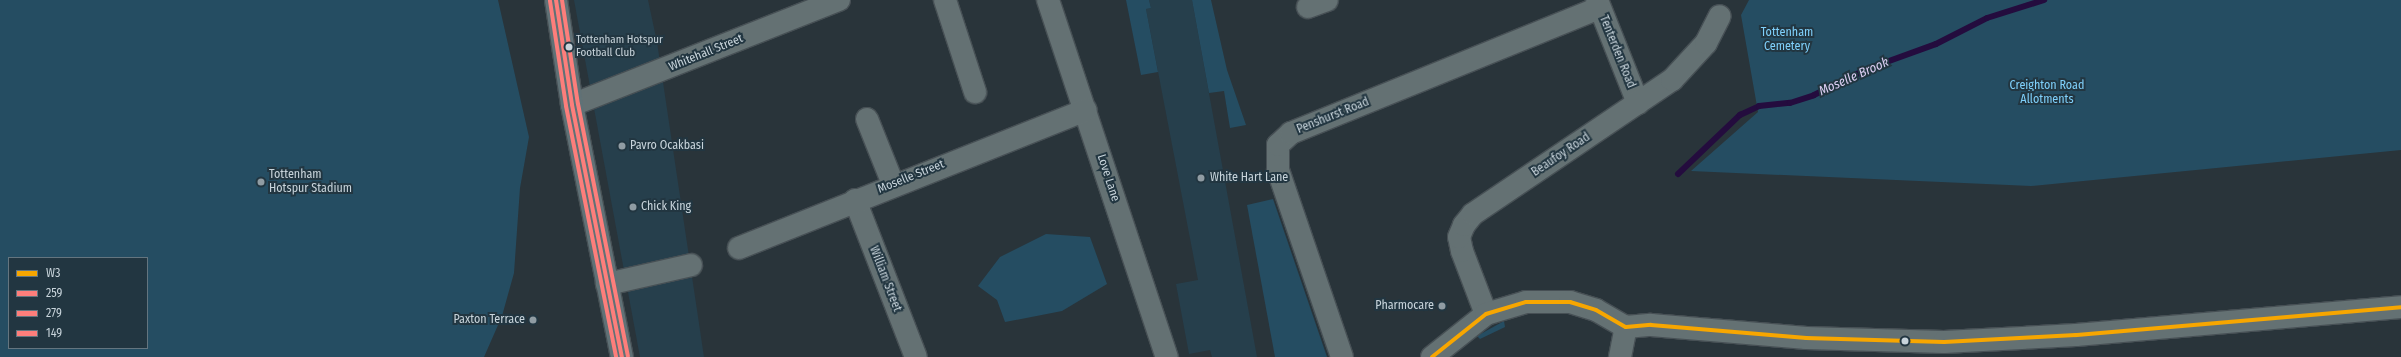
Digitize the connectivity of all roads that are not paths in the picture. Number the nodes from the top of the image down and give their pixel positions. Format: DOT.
graph roads {
  1 [pos="556,0"];
  2 [pos="839,0"];
  3 [pos="945,0"];
  4 [pos="1048,0"];
  5 [pos="1598,4"];
  6 [pos="1720,16"];
  7 [pos="974,92"];
  8 [pos="1638,103"];
  9 [pos="572,105"];
  10 [pos="1085,110"];
  11 [pos="867,120"];
  12 [pos="893,184"];
  13 [pos="855,200"];
  14 [pos="739,248"];
  15 [pos="691,265"];
  16 [pos="607,284"];
  17 [pos="2401,307"];
  18 [pos="1486,314"];
  19 [pos="1626,327"];
  20 [pos="622,357"];
  21 [pos="916,357"];
  22 [pos="1167,357"];
  23 [pos="1342,357"];
  24 [pos="1432,357"];
  25 [pos="1620,357"];
  1 -- 9 [label="main road"];
  2 -- 9 [label="street, Whitehall Street"];
  3 -- 7 [label="street"];
  4 -- 10 [label="street, Love Lane"];
  5 -- 8 [label="street, Tenterden Road"];
  5 -- 23 [label="street, Penshurst Road"];
  6 -- 8 [label="street, Beaufoy Road"];
  8 -- 18 [label="street, Beaufoy Road"];
  9 -- 16 [label="main road"];
  10 -- 12 [label="street, Moselle Street"];
  10 -- 22 [label="street, Love Lane"];
  11 -- 12 [label="street"];
  12 -- 13 [label="street, Moselle Street"];
  13 -- 14 [label="street, Moselle Street"];
  13 -- 21 [label="street, William Street"];
  15 -- 16 [label="street"];
  16 -- 20 [label="main road"];
  17 -- 19 [label="street"];
  18 -- 19 [label="street"];
  18 -- 24 [label="street"];
  19 -- 25 [label="street"];
}
